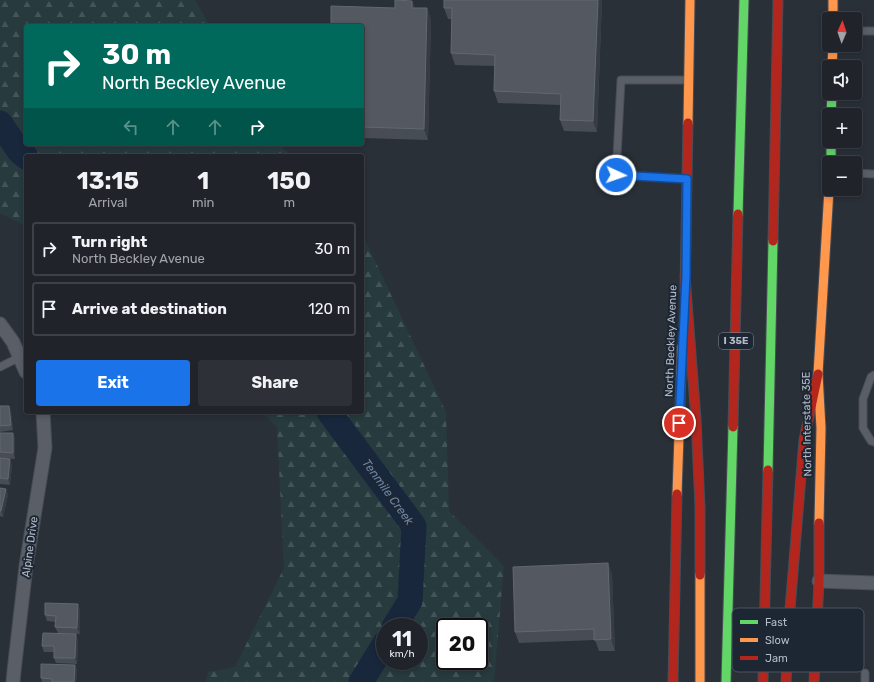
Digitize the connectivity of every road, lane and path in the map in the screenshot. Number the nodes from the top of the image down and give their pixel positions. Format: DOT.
graph roads {
  1 [pos="690,0"];
  2 [pos="744,0"];
  3 [pos="778,0"];
  4 [pos="833,0"];
  5 [pos="833,12"];
  6 [pos="862,30"];
  7 [pos="874,31"];
  8 [pos="688,80"];
  9 [pos="862,173"];
  10 [pos="874,174"];
  11 [pos="687,179"];
  12 [pos="829,196"];
  13 [pos="686,276"];
  14 [pos="0,324"];
  15 [pos="20,357"];
  16 [pos="24,367"];
  17 [pos="0,368"];
  18 [pos="818,374"];
  19 [pos="874,375"];
  20 [pos="42,414"];
  21 [pos="874,442"];
  22 [pos="819,581"];
  23 [pos="874,583"];
  24 [pos="765,608"];
  25 [pos="790,608"];
  26 [pos="818,608"];
  27 [pos="763,672"];
  28 [pos="787,672"];
  29 [pos="814,672"];
  30 [pos="865,673"];
  31 [pos="14,682"];
  32 [pos="673,682"];
  33 [pos="700,682"];
  34 [pos="726,682"];
  35 [pos="763,682"];
  36 [pos="786,682"];
  37 [pos="814,682"];
  38 [pos="865,682"];
  1 -- 8 [label="main road, North Beckley Avenue"];
  2 -- 34 [label="main road, I 35E"];
  3 -- 24 [label="main road"];
  4 -- 5 [label="main road"];
  6 -- 7 [label="lane"];
  8 -- 11 [label="main road, North Beckley Avenue"];
  8 -- 11 [label="lane"];
  9 -- 10 [label="lane"];
  11 -- 13 [label="main road, North Beckley Avenue"];
  12 -- 18 [label="main road, North Interstate 35E"];
  13 -- 32 [label="main road, North Beckley Avenue"];
  13 -- 33 [label="main road"];
  14 -- 15 [label="street"];
  15 -- 16 [label="street"];
  15 -- 17 [label="lane"];
  18 -- 22 [label="main road, North Interstate 35E"];
  18 -- 25 [label="main road"];
  19 -- 21 [label="lane"];
  20 -- 31 [label="street, Alpine Drive"];
  22 -- 23 [label="street"];
  22 -- 26 [label="main road, North Interstate 35E"];
  27 -- 35 [label="main road"];
  28 -- 36 [label="main road"];
  29 -- 37 [label="main road, North Interstate 35E"];
  30 -- 38 [label="lane"];
}
